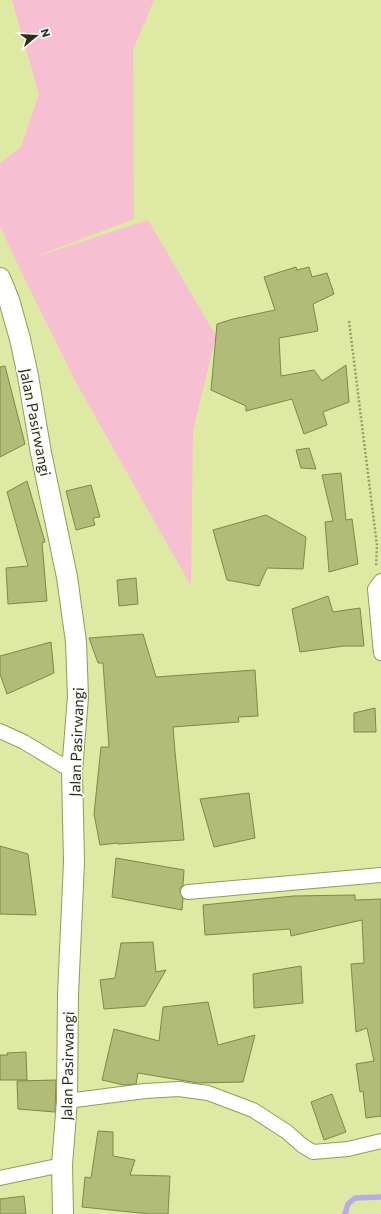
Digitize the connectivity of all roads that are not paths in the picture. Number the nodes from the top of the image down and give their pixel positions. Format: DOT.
graph roads {
  1 [pos="0,278"];
  2 [pos="381,581"];
  3 [pos="381,653"];
  4 [pos="0,731"];
  5 [pos="72,771"];
  6 [pos="381,875"];
  7 [pos="188,892"];
  8 [pos="67,1101"];
  9 [pos="381,1141"];
  10 [pos="62,1165"];
  11 [pos="0,1178"];
  12 [pos="63,1214"];
  1 -- 5 [label="street, Jalan Pasirwangi"];
  2 -- 3 [label="street"];
  4 -- 5 [label="street"];
  5 -- 8 [label="street, Jalan Pasirwangi"];
  6 -- 7 [label="street"];
  8 -- 9 [label="street"];
  8 -- 10 [label="street, Jalan Pasirwangi"];
  10 -- 11 [label="street"];
  10 -- 12 [label="street, Jalan Pasirwangi"];
}
